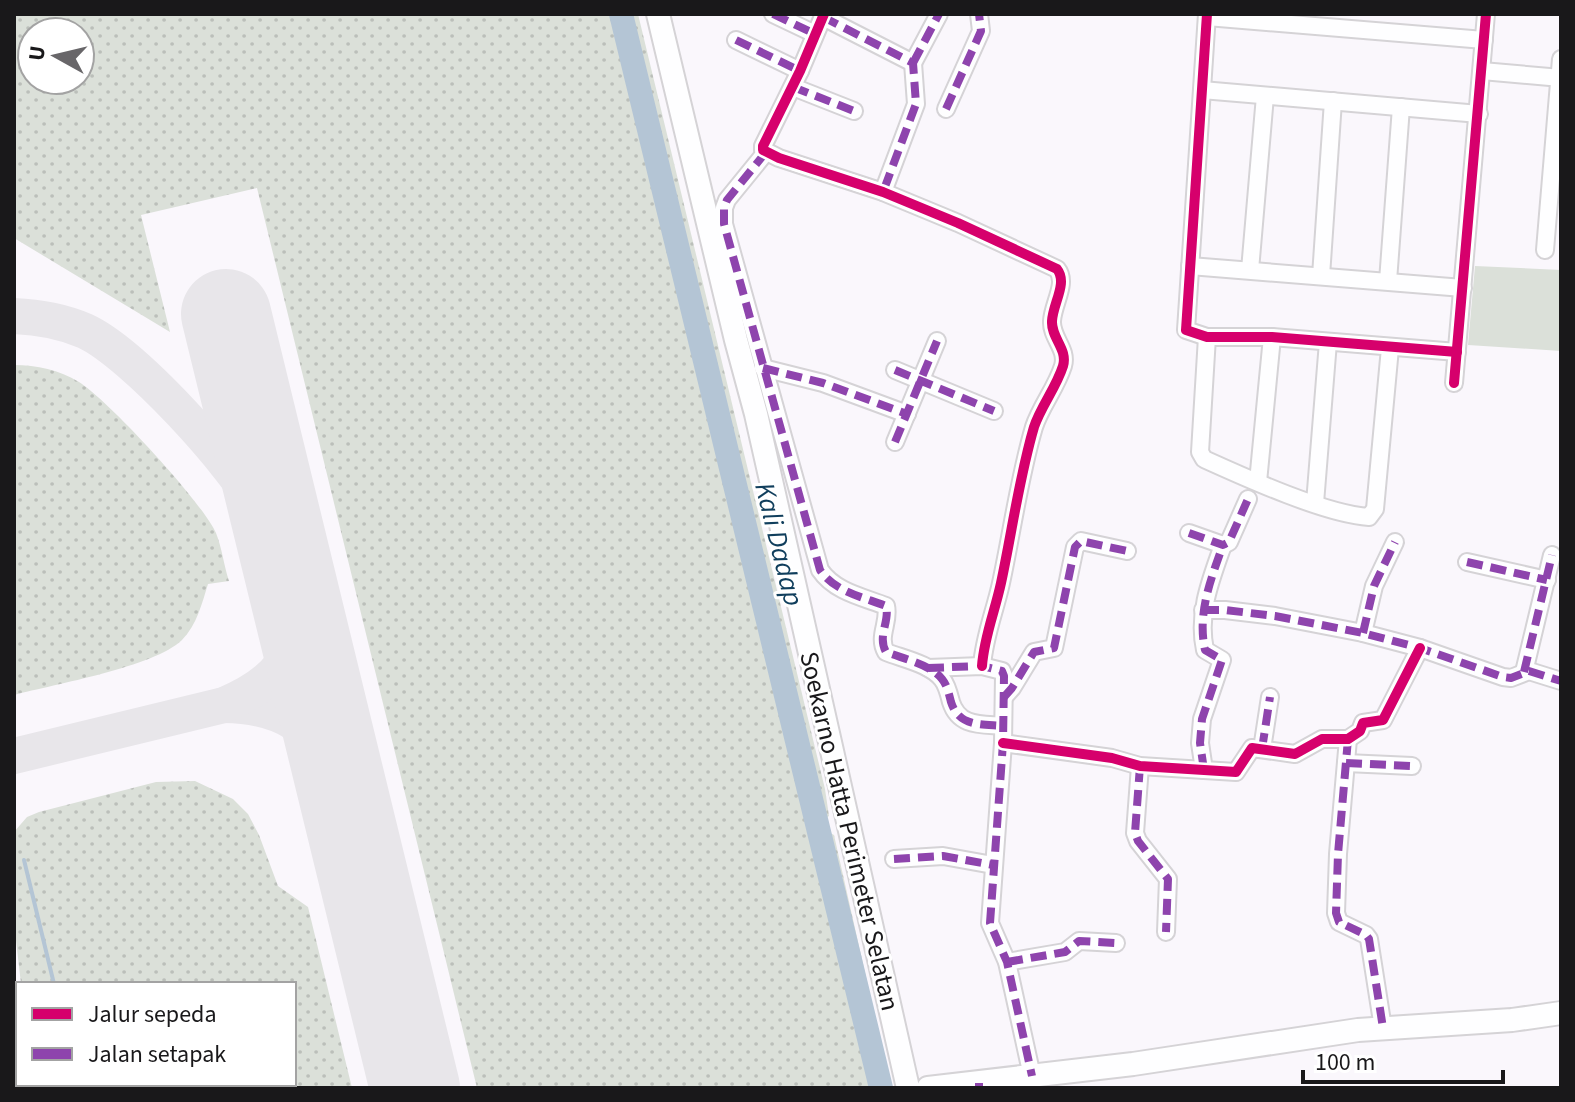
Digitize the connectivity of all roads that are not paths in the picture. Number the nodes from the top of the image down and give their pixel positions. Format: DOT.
graph roads {
  1 [pos="658,14"];
  2 [pos="773,14"];
  3 [pos="939,14"];
  4 [pos="979,14"];
  5 [pos="1486,14"];
  6 [pos="1207,15"];
  7 [pos="824,16"];
  8 [pos="815,34"];
  9 [pos="736,40"];
  10 [pos="1484,40"];
  11 [pos="1561,59"];
  12 [pos="913,63"];
  13 [pos="800,71"];
  14 [pos="1482,71"];
  15 [pos="1560,78"];
  16 [pos="793,87"];
  17 [pos="1202,90"];
  18 [pos="1265,96"];
  19 [pos="1333,101"];
  20 [pos="1401,107"];
  21 [pos="946,109"];
  22 [pos="854,111"];
  23 [pos="1479,114"];
  24 [pos="766,152"];
  25 [pos="883,192"];
  26 [pos="1545,250"];
  27 [pos="1190,266"];
  28 [pos="1250,270"];
  29 [pos="1321,276"];
  30 [pos="1388,281"];
  31 [pos="1463,288"];
  32 [pos="1207,337"];
  33 [pos="1272,337"];
  34 [pos="937,341"];
  35 [pos="1328,342"];
  36 [pos="1390,348"];
  37 [pos="1457,352"];
  38 [pos="763,368"];
  39 [pos="895,370"];
  40 [pos="921,381"];
  41 [pos="1454,383"];
  42 [pos="994,411"];
  43 [pos="907,414"];
  44 [pos="895,442"];
  45 [pos="1258,482"];
  46 [pos="1248,499"];
  47 [pos="1315,503"];
  48 [pos="1189,533"];
  49 [pos="1395,542"];
  50 [pos="1223,545"];
  51 [pos="1127,551"];
  52 [pos="1552,555"];
  53 [pos="1467,562"];
  54 [pos="1547,580"];
  55 [pos="1203,610"];
  56 [pos="1363,633"];
  57 [pos="1420,648"];
  58 [pos="982,666"];
  59 [pos="928,668"];
  60 [pos="1524,672"];
  61 [pos="1561,681"];
  62 [pos="1004,697"];
  63 [pos="1270,697"];
  64 [pos="1003,735"];
  65 [pos="1348,739"];
  66 [pos="1262,749"];
  67 [pos="1346,763"];
  68 [pos="1140,766"];
  69 [pos="1412,766"];
  70 [pos="1204,770"];
  71 [pos="894,859"];
  72 [pos="993,865"];
  73 [pos="1166,932"];
  74 [pos="1116,943"];
  75 [pos="1007,962"];
  76 [pos="1561,1013"];
  77 [pos="1383,1028"];
  78 [pos="1032,1076"];
  79 [pos="979,1086"];
  80 [pos="908,1088"];
  81 [pos="928,1088"];
  1 -- 80 [label="main road, Soekarno Hatta Perimeter Selatan"];
  2 -- 8 [label="street"];
  3 -- 12 [label="street"];
  4 -- 21 [label="street"];
  5 -- 10 [label="street"];
  6 -- 10 [label="street"];
  6 -- 17 [label="street"];
  7 -- 8 [label="street"];
  7 -- 12 [label="street"];
  8 -- 13 [label="street"];
  9 -- 13 [label="street"];
  10 -- 14 [label="street"];
  11 -- 15 [label="street"];
  12 -- 25 [label="street"];
  13 -- 16 [label="street"];
  14 -- 15 [label="street"];
  14 -- 23 [label="street"];
  15 -- 26 [label="street"];
  16 -- 22 [label="street"];
  16 -- 24 [label="street"];
  17 -- 18 [label="street"];
  17 -- 27 [label="street"];
  18 -- 19 [label="street"];
  18 -- 28 [label="street"];
  19 -- 20 [label="street"];
  19 -- 29 [label="street"];
  20 -- 23 [label="street"];
  20 -- 30 [label="street"];
  23 -- 31 [label="street"];
  24 -- 25 [label="street"];
  24 -- 38 [label="street"];
  25 -- 58 [label="street"];
  27 -- 28 [label="street"];
  27 -- 32 [label="street"];
  28 -- 29 [label="street"];
  29 -- 30 [label="street"];
  30 -- 31 [label="street"];
  31 -- 37 [label="street"];
  32 -- 33 [label="street"];
  32 -- 45 [label="street"];
  33 -- 35 [label="street"];
  33 -- 45 [label="street"];
  34 -- 40 [label="street"];
  35 -- 36 [label="street"];
  35 -- 47 [label="street"];
  36 -- 37 [label="street"];
  36 -- 47 [label="street"];
  37 -- 41 [label="street"];
  38 -- 43 [label="street"];
  38 -- 59 [label="street"];
  39 -- 40 [label="street"];
  40 -- 42 [label="street"];
  40 -- 43 [label="street"];
  43 -- 44 [label="street"];
  45 -- 47 [label="street"];
  46 -- 50 [label="street"];
  48 -- 50 [label="street"];
  49 -- 56 [label="street"];
  50 -- 55 [label="street"];
  51 -- 62 [label="street"];
  52 -- 54 [label="street"];
  53 -- 54 [label="street"];
  54 -- 60 [label="street"];
  55 -- 56 [label="street"];
  55 -- 70 [label="street"];
  56 -- 57 [label="street"];
  57 -- 60 [label="street"];
  57 -- 65 [label="street"];
  58 -- 59 [label="street"];
  58 -- 62 [label="street"];
  59 -- 64 [label="street"];
  60 -- 61 [label="street"];
  62 -- 64 [label="street"];
  63 -- 66 [label="street"];
  64 -- 68 [label="street"];
  64 -- 72 [label="street"];
  65 -- 66 [label="street"];
  65 -- 67 [label="street"];
  66 -- 70 [label="street"];
  67 -- 69 [label="street"];
  67 -- 77 [label="street"];
  68 -- 70 [label="street"];
  68 -- 73 [label="street"];
  71 -- 72 [label="street"];
  72 -- 75 [label="street"];
  74 -- 75 [label="street"];
  75 -- 78 [label="street"];
  76 -- 77 [label="main road"];
  77 -- 78 [label="main road"];
  78 -- 79 [label="main road"];
  79 -- 81 [label="main road"];
}
